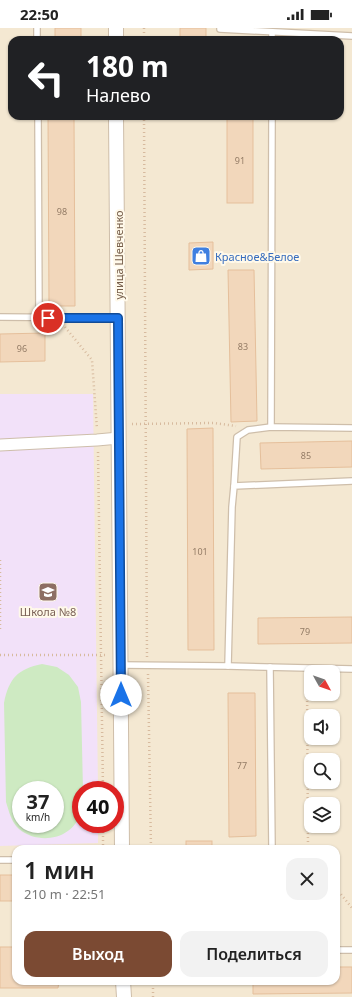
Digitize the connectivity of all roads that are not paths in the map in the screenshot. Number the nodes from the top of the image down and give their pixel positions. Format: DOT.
graph roads {
  1 [pos="220,28"];
  2 [pos="272,32"];
  3 [pos="272,36"];
  4 [pos="352,36"];
  5 [pos="38,120"];
  6 [pos="116,120"];
  7 [pos="272,120"];
  8 [pos="0,317"];
  9 [pos="39,318"];
  10 [pos="118,318"];
  11 [pos="271,427"];
  12 [pos="352,428"];
  13 [pos="119,431"];
  14 [pos="0,445"];
  15 [pos="352,481"];
  16 [pos="234,486"];
  17 [pos="118,660"];
  18 [pos="228,666"];
  19 [pos="270,667"];
  20 [pos="352,669"];
  21 [pos="122,845"];
  22 [pos="272,845"];
  23 [pos="0,860"];
  24 [pos="12,860"];
  25 [pos="340,950"];
  26 [pos="352,950"];
  27 [pos="123,985"];
  28 [pos="124,997"];
  1 -- 2 [label="lane"];
  2 -- 3 [label="lane"];
  2 -- 4 [label="lane"];
  5 -- 9 [label="lane"];
  6 -- 10 [label="street, улица Шевченко"];
  7 -- 11 [label="lane"];
  8 -- 9 [label="lane"];
  9 -- 10 [label="lane"];
  10 -- 13 [label="street, улица Шевченко"];
  11 -- 12 [label="lane"];
  11 -- 16 [label="lane"];
  13 -- 14 [label="street"];
  13 -- 17 [label="street, улица Шевченко"];
  15 -- 16 [label="lane"];
  16 -- 18 [label="lane"];
  17 -- 18 [label="lane"];
  17 -- 21 [label="street, улица Шевченко"];
  18 -- 19 [label="lane"];
  19 -- 20 [label="lane"];
  19 -- 22 [label="lane"];
  23 -- 24 [label="lane"];
  25 -- 26 [label="lane"];
  27 -- 28 [label="street"];
}
